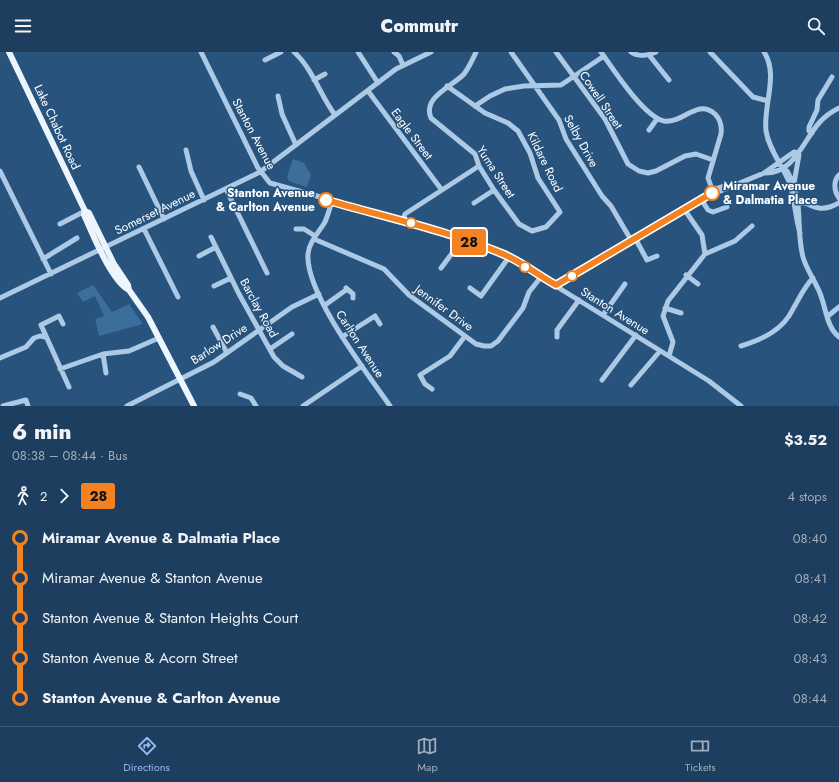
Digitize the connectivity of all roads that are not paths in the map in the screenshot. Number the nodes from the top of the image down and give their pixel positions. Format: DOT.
graph roads {
  1 [pos="9,52"];
  2 [pos="201,52"];
  3 [pos="281,52"];
  4 [pos="294,52"];
  5 [pos="358,52"];
  6 [pos="394,52"];
  7 [pos="431,52"];
  8 [pos="476,52"];
  9 [pos="511,52"];
  10 [pos="556,52"];
  11 [pos="631,52"];
  12 [pos="656,52"];
  13 [pos="710,52"];
  14 [pos="764,52"];
  15 [pos="603,54"];
  16 [pos="649,55"];
  17 [pos="265,60"];
  18 [pos="404,65"];
  19 [pos="325,74"];
  20 [pos="574,77"];
  21 [pos="832,77"];
  22 [pos="314,80"];
  23 [pos="669,80"];
  24 [pos="378,83"];
  25 [pos="447,86"];
  26 [pos="536,86"];
  27 [pos="368,91"];
  28 [pos="278,96"];
  29 [pos="768,101"];
  30 [pos="475,106"];
  31 [pos="839,108"];
  32 [pos="335,115"];
  33 [pos="657,119"];
  34 [pos="649,130"];
  35 [pos="812,133"];
  36 [pos="296,145"];
  37 [pos="186,150"];
  38 [pos="799,151"];
  39 [pos="713,160"];
  40 [pos="479,166"];
  41 [pos="782,166"];
  42 [pos="139,167"];
  43 [pos="0,171"];
  44 [pos="260,172"];
  45 [pos="839,175"];
  46 [pos="794,184"];
  47 [pos="226,189"];
  48 [pos="441,189"];
  49 [pos="494,190"];
  50 [pos="713,192"];
  51 [pos="839,198"];
  52 [pos="701,199"];
  53 [pos="204,200"];
  54 [pos="332,201"];
  55 [pos="474,203"];
  56 [pos="839,203"];
  57 [pos="796,204"];
  58 [pos="728,207"];
  59 [pos="684,209"];
  60 [pos="85,211"];
  61 [pos="560,212"];
  62 [pos="164,219"];
  63 [pos="403,220"];
  64 [pos="60,224"];
  65 [pos="752,226"];
  66 [pos="144,229"];
  67 [pos="296,229"];
  68 [pos="314,237"];
  69 [pos="77,238"];
  70 [pos="211,238"];
  71 [pos="633,239"];
  72 [pos="462,240"];
  73 [pos="216,247"];
  74 [pos="104,249"];
  75 [pos="705,254"];
  76 [pos="199,256"];
  77 [pos="657,256"];
  78 [pos="510,257"];
  79 [pos="43,258"];
  80 [pos="441,268"];
  81 [pos="268,273"];
  82 [pos="51,274"];
  83 [pos="686,275"];
  84 [pos="541,276"];
  85 [pos="231,278"];
  86 [pos="813,278"];
  87 [pos="625,284"];
  88 [pos="698,284"];
  89 [pos="556,285"];
  90 [pos="214,286"];
  91 [pos="470,288"];
  92 [pos="319,294"];
  93 [pos="178,296"];
  94 [pos="0,298"];
  95 [pos="353,298"];
  96 [pos="579,300"];
  97 [pos="325,306"];
  98 [pos="839,307"];
  99 [pos="664,308"];
  100 [pos="681,313"];
  101 [pos="603,315"];
  102 [pos="828,316"];
  103 [pos="63,324"];
  104 [pos="380,324"];
  105 [pos="214,327"];
  106 [pos="260,330"];
  107 [pos="292,334"];
  108 [pos="636,335"];
  109 [pos="465,336"];
  110 [pos="45,337"];
  111 [pos="342,337"];
  112 [pos="557,337"];
  113 [pos="839,337"];
  114 [pos="159,338"];
  115 [pos="741,346"];
  116 [pos="270,349"];
  117 [pos="660,351"];
  118 [pos="227,353"];
  119 [pos="103,354"];
  120 [pos="669,356"];
  121 [pos="0,358"];
  122 [pos="362,366"];
  123 [pos="60,368"];
  124 [pos="106,372"];
  125 [pos="302,377"];
  126 [pos="180,379"];
  127 [pos="602,380"];
  128 [pos="631,385"];
  129 [pos="69,387"];
  130 [pos="432,389"];
  131 [pos="240,394"];
  132 [pos="3,406"];
  133 [pos="28,406"];
  134 [pos="127,406"];
  135 [pos="194,406"];
  136 [pos="256,406"];
  137 [pos="303,406"];
  138 [pos="390,406"];
  139 [pos="741,406"];
  1 -- 60 [label="main road, Lake Chabot Road"];
  2 -- 44 [label="street, Stanton Avenue"];
  3 -- 17 [label="street"];
  4 -- 22 [label="street"];
  5 -- 24 [label="street"];
  6 -- 18 [label="street"];
  7 -- 18 [label="street, Somerset Avenue"];
  8 -- 25 [label="street"];
  9 -- 26 [label="street, Selby Drive"];
  10 -- 20 [label="street, Cowell Street"];
  11 -- 16 [label="street"];
  12 -- 16 [label="street"];
  13 -- 29 [label="street"];
  14 -- 29 [label="street"];
  15 -- 20 [label="street"];
  15 -- 33 [label="street"];
  16 -- 23 [label="street"];
  18 -- 24 [label="street, Somerset Avenue"];
  19 -- 22 [label="street"];
  20 -- 26 [label="street"];
  20 -- 39 [label="street, Cowell Street"];
  21 -- 35 [label="street"];
  22 -- 32 [label="street"];
  24 -- 27 [label="street, Somerset Avenue"];
  25 -- 30 [label="street, Kildare Road"];
  25 -- 40 [label="street, Yuma Street"];
  26 -- 30 [label="street"];
  26 -- 71 [label="street, Selby Drive"];
  27 -- 32 [label="street, Somerset Avenue"];
  27 -- 48 [label="street, Eagle Street"];
  28 -- 36 [label="street"];
  29 -- 41 [label="street"];
  30 -- 61 [label="street, Kildare Road"];
  31 -- 35 [label="street"];
  32 -- 36 [label="street, Somerset Avenue"];
  33 -- 34 [label="street"];
  33 -- 39 [label="street"];
  35 -- 38 [label="street"];
  36 -- 44 [label="street, Somerset Avenue"];
  37 -- 53 [label="street"];
  38 -- 41 [label="street"];
  38 -- 46 [label="street"];
  39 -- 50 [label="street"];
  40 -- 48 [label="street"];
  40 -- 49 [label="street, Yuma Street"];
  41 -- 46 [label="street"];
  41 -- 50 [label="street"];
  41 -- 57 [label="street"];
  42 -- 62 [label="street"];
  43 -- 79 [label="street"];
  44 -- 47 [label="street, Somerset Avenue"];
  44 -- 54 [label="street, Stanton Avenue"];
  45 -- 51 [label="street"];
  46 -- 57 [label="street"];
  47 -- 53 [label="street, Somerset Avenue"];
  47 -- 81 [label="street"];
  48 -- 63 [label="street"];
  49 -- 55 [label="street"];
  49 -- 61 [label="street, Yuma Street"];
  50 -- 52 [label="street"];
  52 -- 58 [label="street"];
  52 -- 59 [label="street"];
  53 -- 62 [label="street, Somerset Avenue"];
  54 -- 63 [label="street, Stanton Avenue"];
  54 -- 68 [label="street, Carlton Avenue"];
  56 -- 57 [label="street"];
  57 -- 86 [label="street"];
  59 -- 71 [label="street"];
  59 -- 75 [label="street"];
  60 -- 64 [label="street"];
  60 -- 74 [label="main road, Lake Chabot Road"];
  62 -- 66 [label="street, Somerset Avenue"];
  63 -- 72 [label="street, Stanton Avenue"];
  65 -- 75 [label="street"];
  66 -- 74 [label="street, Somerset Avenue"];
  66 -- 93 [label="street"];
  67 -- 68 [label="street, Jennifer Drive"];
  68 -- 92 [label="street, Carlton Avenue"];
  68 -- 109 [label="street, Jennifer Drive"];
  69 -- 79 [label="street"];
  70 -- 73 [label="street, Barclay Road"];
  71 -- 77 [label="street, Selby Drive"];
  71 -- 89 [label="street"];
  72 -- 78 [label="street, Stanton Avenue"];
  72 -- 80 [label="street"];
  73 -- 76 [label="street"];
  73 -- 85 [label="street, Barclay Road"];
  74 -- 82 [label="street, Somerset Avenue"];
  74 -- 114 [label="main road, Lake Chabot Road"];
  75 -- 83 [label="street"];
  78 -- 84 [label="street, Stanton Avenue"];
  78 -- 91 [label="street"];
  79 -- 82 [label="street"];
  82 -- 94 [label="street, Somerset Avenue"];
  83 -- 88 [label="street"];
  83 -- 99 [label="street"];
  84 -- 89 [label="street, Stanton Avenue"];
  84 -- 109 [label="street, Jennifer Drive"];
  85 -- 90 [label="street"];
  85 -- 106 [label="street, Barclay Road"];
  86 -- 102 [label="street"];
  86 -- 115 [label="street"];
  87 -- 101 [label="street"];
  89 -- 96 [label="street, Stanton Avenue"];
  92 -- 97 [label="street, Carlton Avenue"];
  92 -- 106 [label="street, Barlow Drive"];
  95 -- 97 [label="street"];
  96 -- 101 [label="street, Stanton Avenue"];
  96 -- 112 [label="street"];
  97 -- 111 [label="street, Carlton Avenue"];
  98 -- 102 [label="street"];
  99 -- 100 [label="street"];
  99 -- 120 [label="street"];
  101 -- 108 [label="street, Stanton Avenue"];
  102 -- 113 [label="street"];
  103 -- 110 [label="street"];
  104 -- 111 [label="street"];
  105 -- 118 [label="street"];
  106 -- 116 [label="street, Barclay Road"];
  106 -- 118 [label="street, Barlow Drive"];
  107 -- 116 [label="street"];
  108 -- 117 [label="street, Stanton Avenue"];
  108 -- 127 [label="street"];
  109 -- 130 [label="street"];
  110 -- 121 [label="street"];
  110 -- 123 [label="street"];
  111 -- 122 [label="street, Carlton Avenue"];
  114 -- 119 [label="street"];
  114 -- 126 [label="main road, Lake Chabot Road"];
  116 -- 125 [label="street, Barclay Road"];
  117 -- 120 [label="street, Stanton Avenue"];
  117 -- 128 [label="street"];
  118 -- 126 [label="street, Barlow Drive"];
  119 -- 123 [label="street"];
  119 -- 124 [label="street"];
  120 -- 139 [label="street, Stanton Avenue"];
  122 -- 137 [label="street"];
  122 -- 138 [label="street, Carlton Avenue"];
  123 -- 129 [label="street"];
  126 -- 134 [label="street, Barlow Drive"];
  126 -- 135 [label="main road, Lake Chabot Road"];
  131 -- 136 [label="street"];
  132 -- 133 [label="street"];
}
